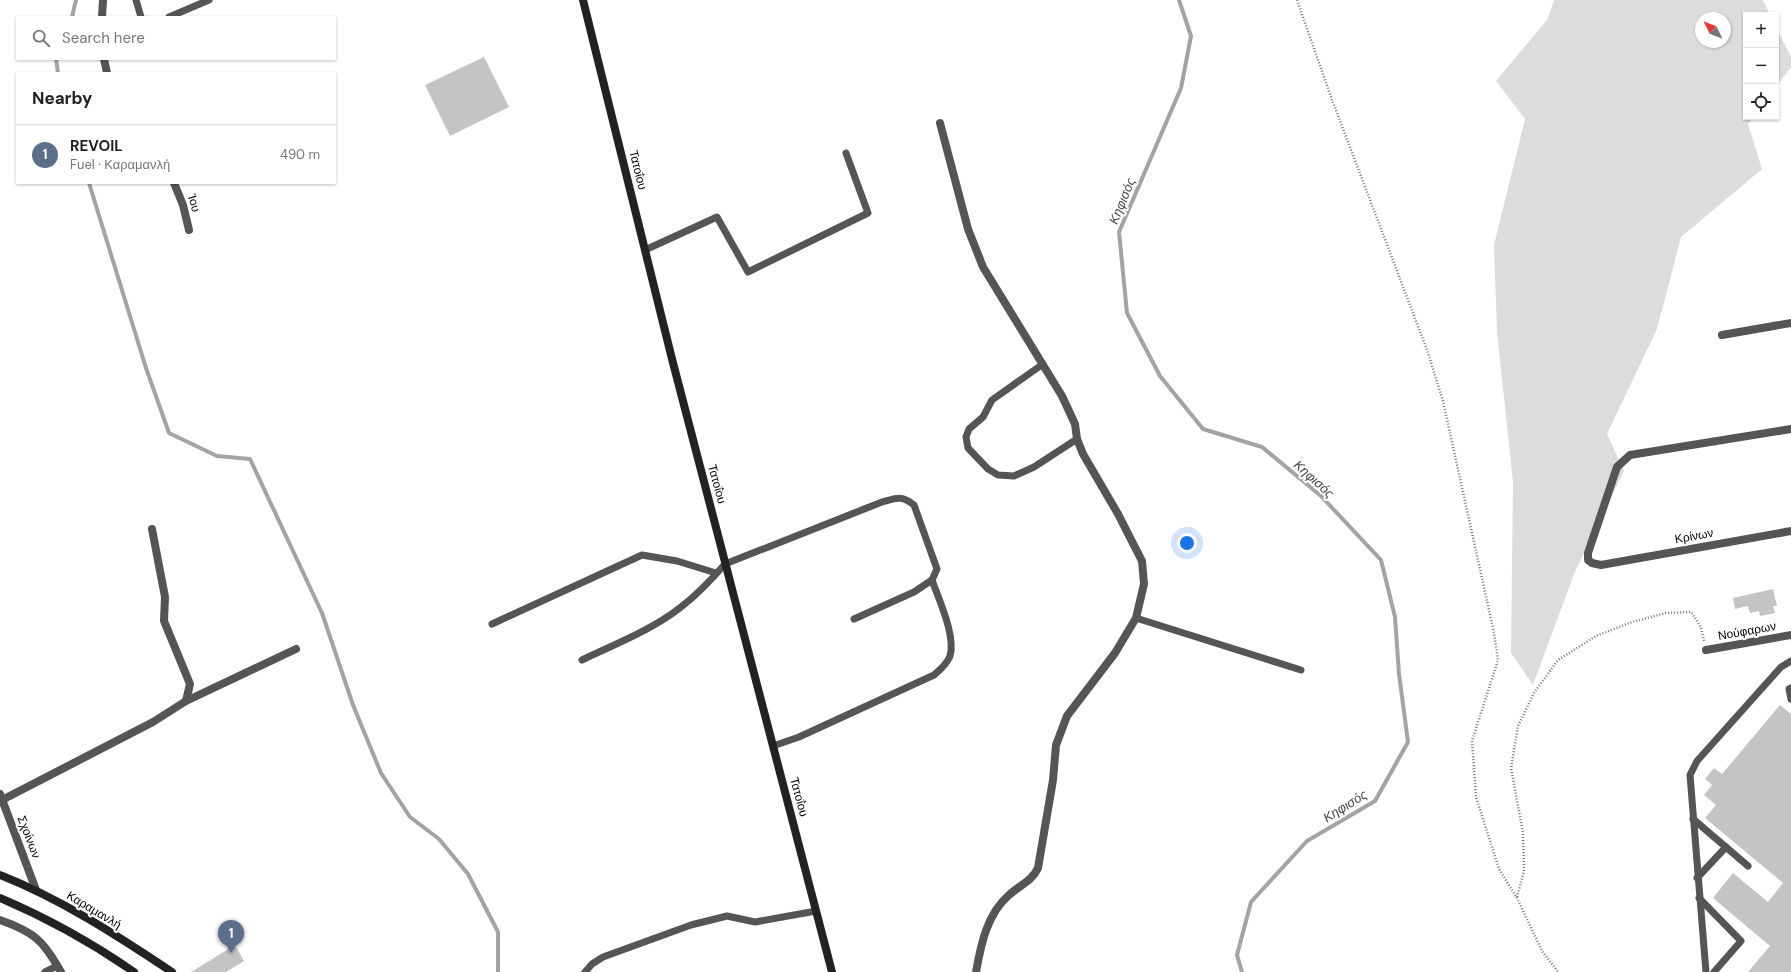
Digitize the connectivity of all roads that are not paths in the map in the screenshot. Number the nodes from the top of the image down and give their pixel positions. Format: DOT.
graph roads {
  1 [pos="103,0"];
  2 [pos="136,0"];
  3 [pos="209,0"];
  4 [pos="583,0"];
  5 [pos="102,16"];
  6 [pos="141,16"];
  7 [pos="171,16"];
  8 [pos="104,60"];
  9 [pos="107,72"];
  10 [pos="940,122"];
  11 [pos="846,153"];
  12 [pos="174,184"];
  13 [pos="189,230"];
  14 [pos="645,250"];
  15 [pos="1791,323"];
  16 [pos="1722,335"];
  17 [pos="1043,364"];
  18 [pos="1791,429"];
  19 [pos="1077,439"];
  20 [pos="152,529"];
  21 [pos="1791,531"];
  22 [pos="725,564"];
  23 [pos="716,574"];
  24 [pos="932,580"];
  25 [pos="1136,618"];
  26 [pos="854,619"];
  27 [pos="492,624"];
  28 [pos="1791,635"];
  29 [pos="296,649"];
  30 [pos="1706,650"];
  31 [pos="582,660"];
  32 [pos="1791,661"];
  33 [pos="1301,670"];
  34 [pos="1791,688"];
  35 [pos="1791,699"];
  36 [pos="186,701"];
  37 [pos="773,746"];
  38 [pos="1,797"];
  39 [pos="1693,818"];
  40 [pos="1726,847"];
  41 [pos="1748,866"];
  42 [pos="0,875"];
  43 [pos="1697,878"];
  44 [pos="36,890"];
  45 [pos="0,898"];
  46 [pos="1699,898"];
  47 [pos="816,911"];
  48 [pos="0,920"];
  49 [pos="59,969"];
  50 [pos="126,969"];
  51 [pos="45,972"];
  52 [pos="134,972"];
  53 [pos="172,972"];
  54 [pos="584,972"];
  55 [pos="832,972"];
  56 [pos="976,972"];
  57 [pos="1706,972"];
  58 [pos="1714,972"];
  1 -- 5 [label="street"];
  2 -- 6 [label="lane"];
  3 -- 7 [label="lane"];
  4 -- 14 [label="street, Τατοΐου"];
  8 -- 9 [label="street"];
  10 -- 17 [label="street"];
  11 -- 14 [label="lane"];
  12 -- 13 [label="street, Ίου"];
  14 -- 22 [label="street, Τατοΐου"];
  15 -- 16 [label="street"];
  17 -- 19 [label="street"];
  17 -- 19 [label="lane"];
  18 -- 21 [label="street, Κρίνων"];
  19 -- 25 [label="street"];
  20 -- 36 [label="street"];
  22 -- 23 [label="lane"];
  22 -- 24 [label="lane"];
  22 -- 37 [label="street, Τατοΐου"];
  23 -- 27 [label="lane"];
  23 -- 31 [label="lane"];
  24 -- 26 [label="lane"];
  24 -- 37 [label="lane"];
  25 -- 33 [label="lane"];
  25 -- 56 [label="street"];
  28 -- 30 [label="street, Νούφαρων"];
  29 -- 36 [label="street"];
  32 -- 39 [label="lane"];
  34 -- 35 [label="lane"];
  36 -- 38 [label="street"];
  37 -- 47 [label="street, Τατοΐου"];
  38 -- 44 [label="street, Σχοίνων"];
  39 -- 40 [label="lane"];
  39 -- 43 [label="lane"];
  40 -- 41 [label="lane"];
  40 -- 43 [label="lane"];
  42 -- 44 [label="street, Καραμανλή"];
  43 -- 46 [label="lane"];
  44 -- 53 [label="street, Καραμανλή"];
  45 -- 50 [label="street"];
  46 -- 57 [label="lane"];
  46 -- 58 [label="lane"];
  47 -- 54 [label="lane"];
  47 -- 55 [label="street, Τατοΐου"];
  48 -- 49 [label="street"];
  49 -- 51 [label="lane"];
  50 -- 52 [label="street"];
}
